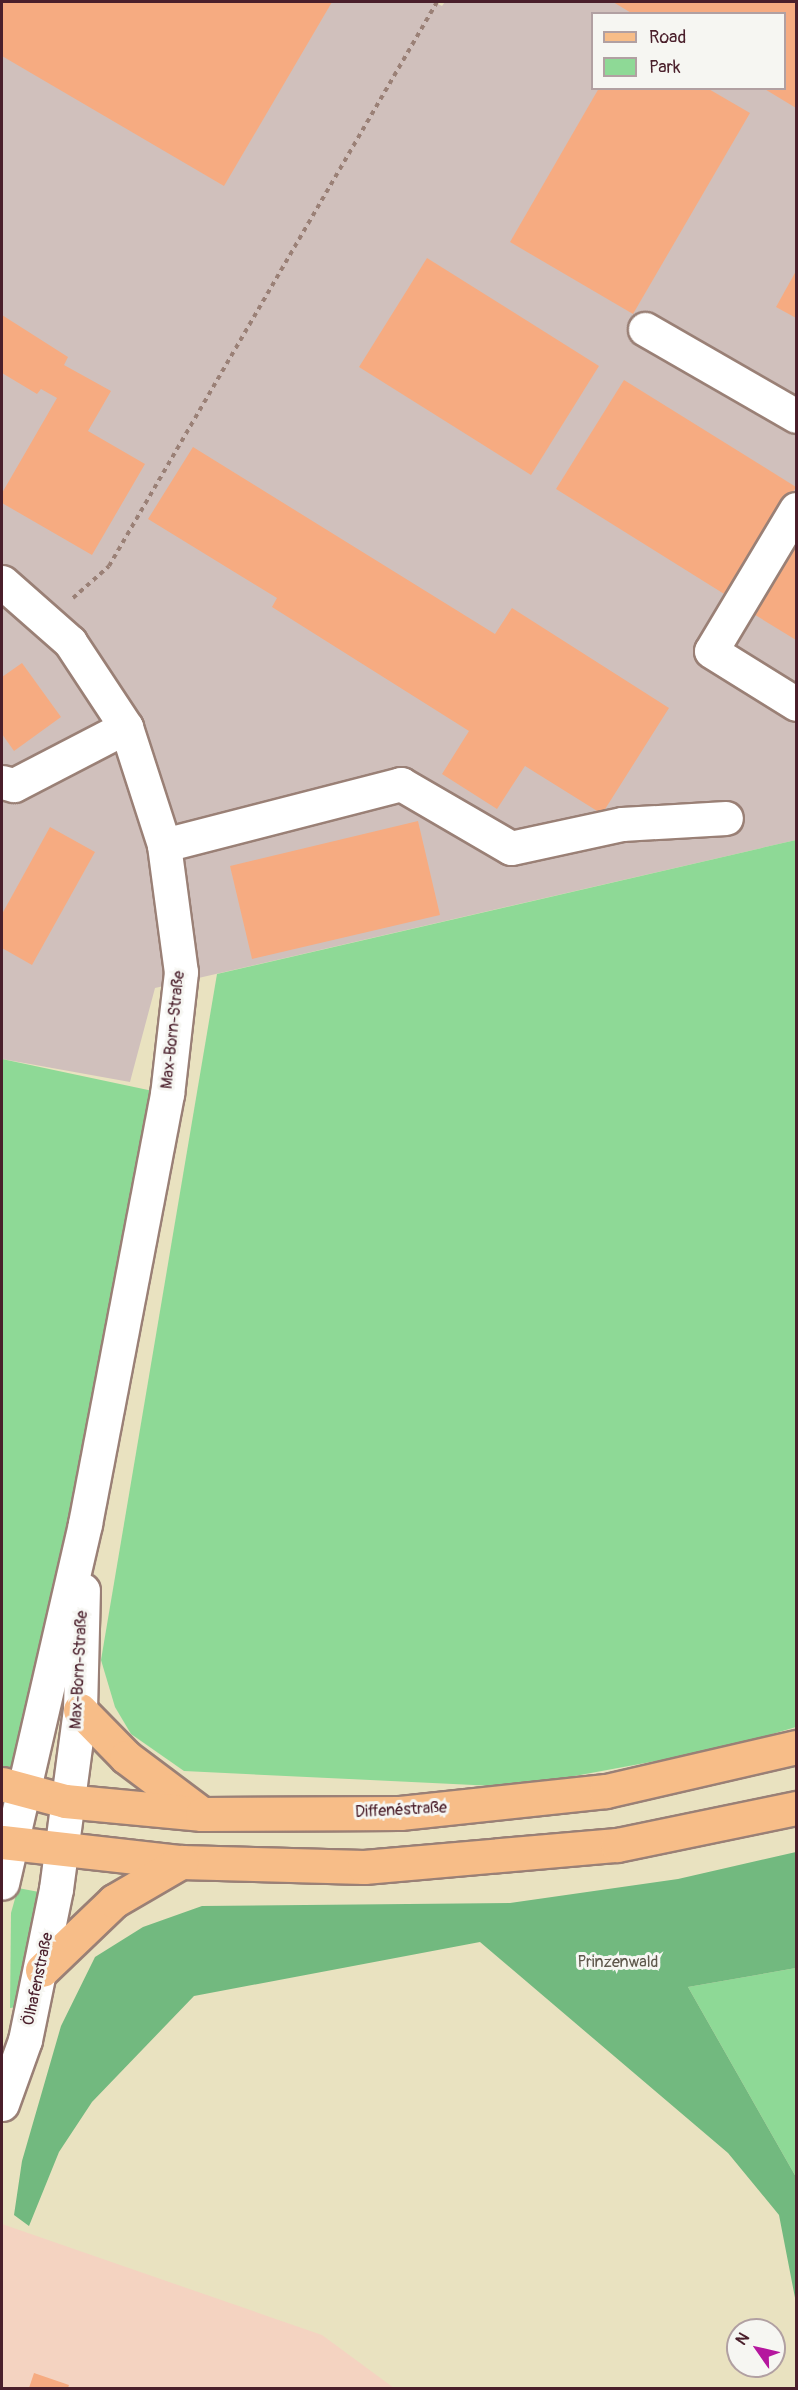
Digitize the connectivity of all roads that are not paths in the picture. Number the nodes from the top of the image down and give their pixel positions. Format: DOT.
graph roads {
  1 [pos="645,329"];
  2 [pos="796,416"];
  3 [pos="796,509"];
  4 [pos="7,596"];
  5 [pos="796,704"];
  6 [pos="126,727"];
  7 [pos="2,782"];
  8 [pos="726,818"];
  9 [pos="164,845"];
  10 [pos="85,1524"];
  11 [pos="80,1710"];
  12 [pos="796,1747"];
  13 [pos="13,1787"];
  14 [pos="65,1802"];
  15 [pos="796,1808"];
  16 [pos="202,1814"];
  17 [pos="5,1844"];
  18 [pos="61,1852"];
  19 [pos="181,1862"];
  20 [pos="2,1883"];
  21 [pos="42,1970"];
  22 [pos="2,2104"];
  1 -- 2 [label="street"];
  3 -- 5 [label="street"];
  4 -- 6 [label="street, Max-Born-Straße"];
  6 -- 7 [label="street"];
  6 -- 9 [label="street, Max-Born-Straße"];
  8 -- 9 [label="street"];
  9 -- 10 [label="street, Max-Born-Straße"];
  10 -- 11 [label="street, Max-Born-Straße"];
  10 -- 13 [label="street, Max-Born-Straße"];
  11 -- 14 [label="street, Max-Born-Straße"];
  11 -- 16 [label="main road"];
  12 -- 16 [label="main road, Diffenéstraße"];
  13 -- 14 [label="main road, Diffenéstraße"];
  13 -- 17 [label="street"];
  14 -- 16 [label="main road, Diffenéstraße"];
  14 -- 18 [label="street, Max-Born-Straße"];
  15 -- 19 [label="main road"];
  17 -- 18 [label="main road"];
  17 -- 20 [label="street"];
  18 -- 19 [label="main road"];
  18 -- 21 [label="street, Ölhafenstraße"];
  19 -- 21 [label="main road"];
  21 -- 22 [label="street, Ölhafenstraße"];
}
